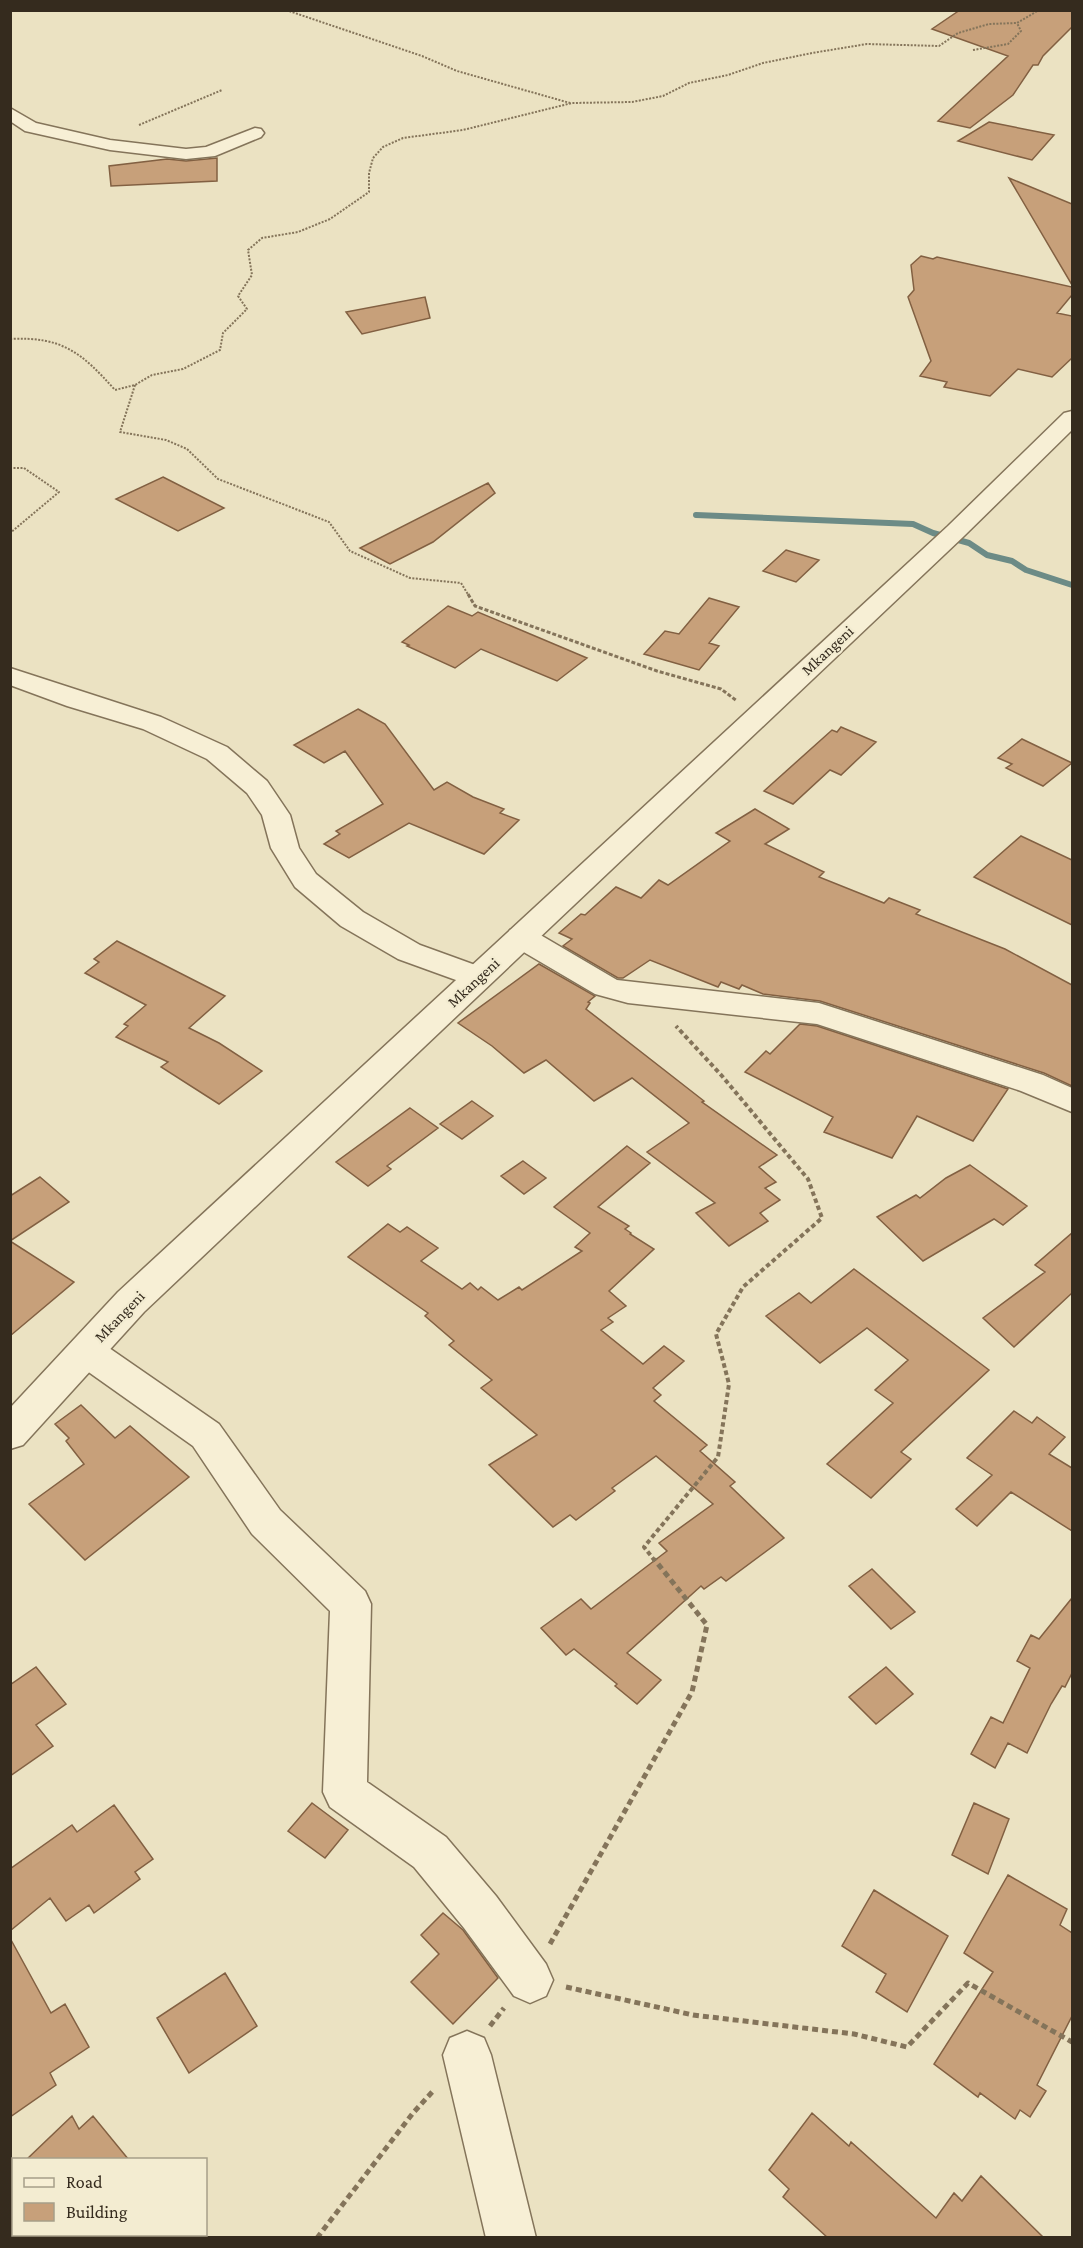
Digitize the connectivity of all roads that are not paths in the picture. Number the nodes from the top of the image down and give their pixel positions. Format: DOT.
graph roads {
  1 [pos="13,117"];
  2 [pos="255,133"];
  3 [pos="1070,423"];
  4 [pos="10,676"];
  5 [pos="521,937"];
  6 [pos="478,977"];
  7 [pos="1072,1101"];
  8 [pos="86,1351"];
  9 [pos="10,1434"];
  10 [pos="530,1980"];
  11 [pos="467,2055"];
  12 [pos="510,2238"];
  1 -- 2 [label="street"];
  3 -- 5 [label="street, Mkangeni"];
  4 -- 6 [label="street"];
  5 -- 6 [label="street, Mkangeni"];
  5 -- 7 [label="street"];
  6 -- 8 [label="street, Mkangeni"];
  8 -- 9 [label="street, Mkangeni"];
  8 -- 10 [label="street"];
  11 -- 12 [label="street"];
}
